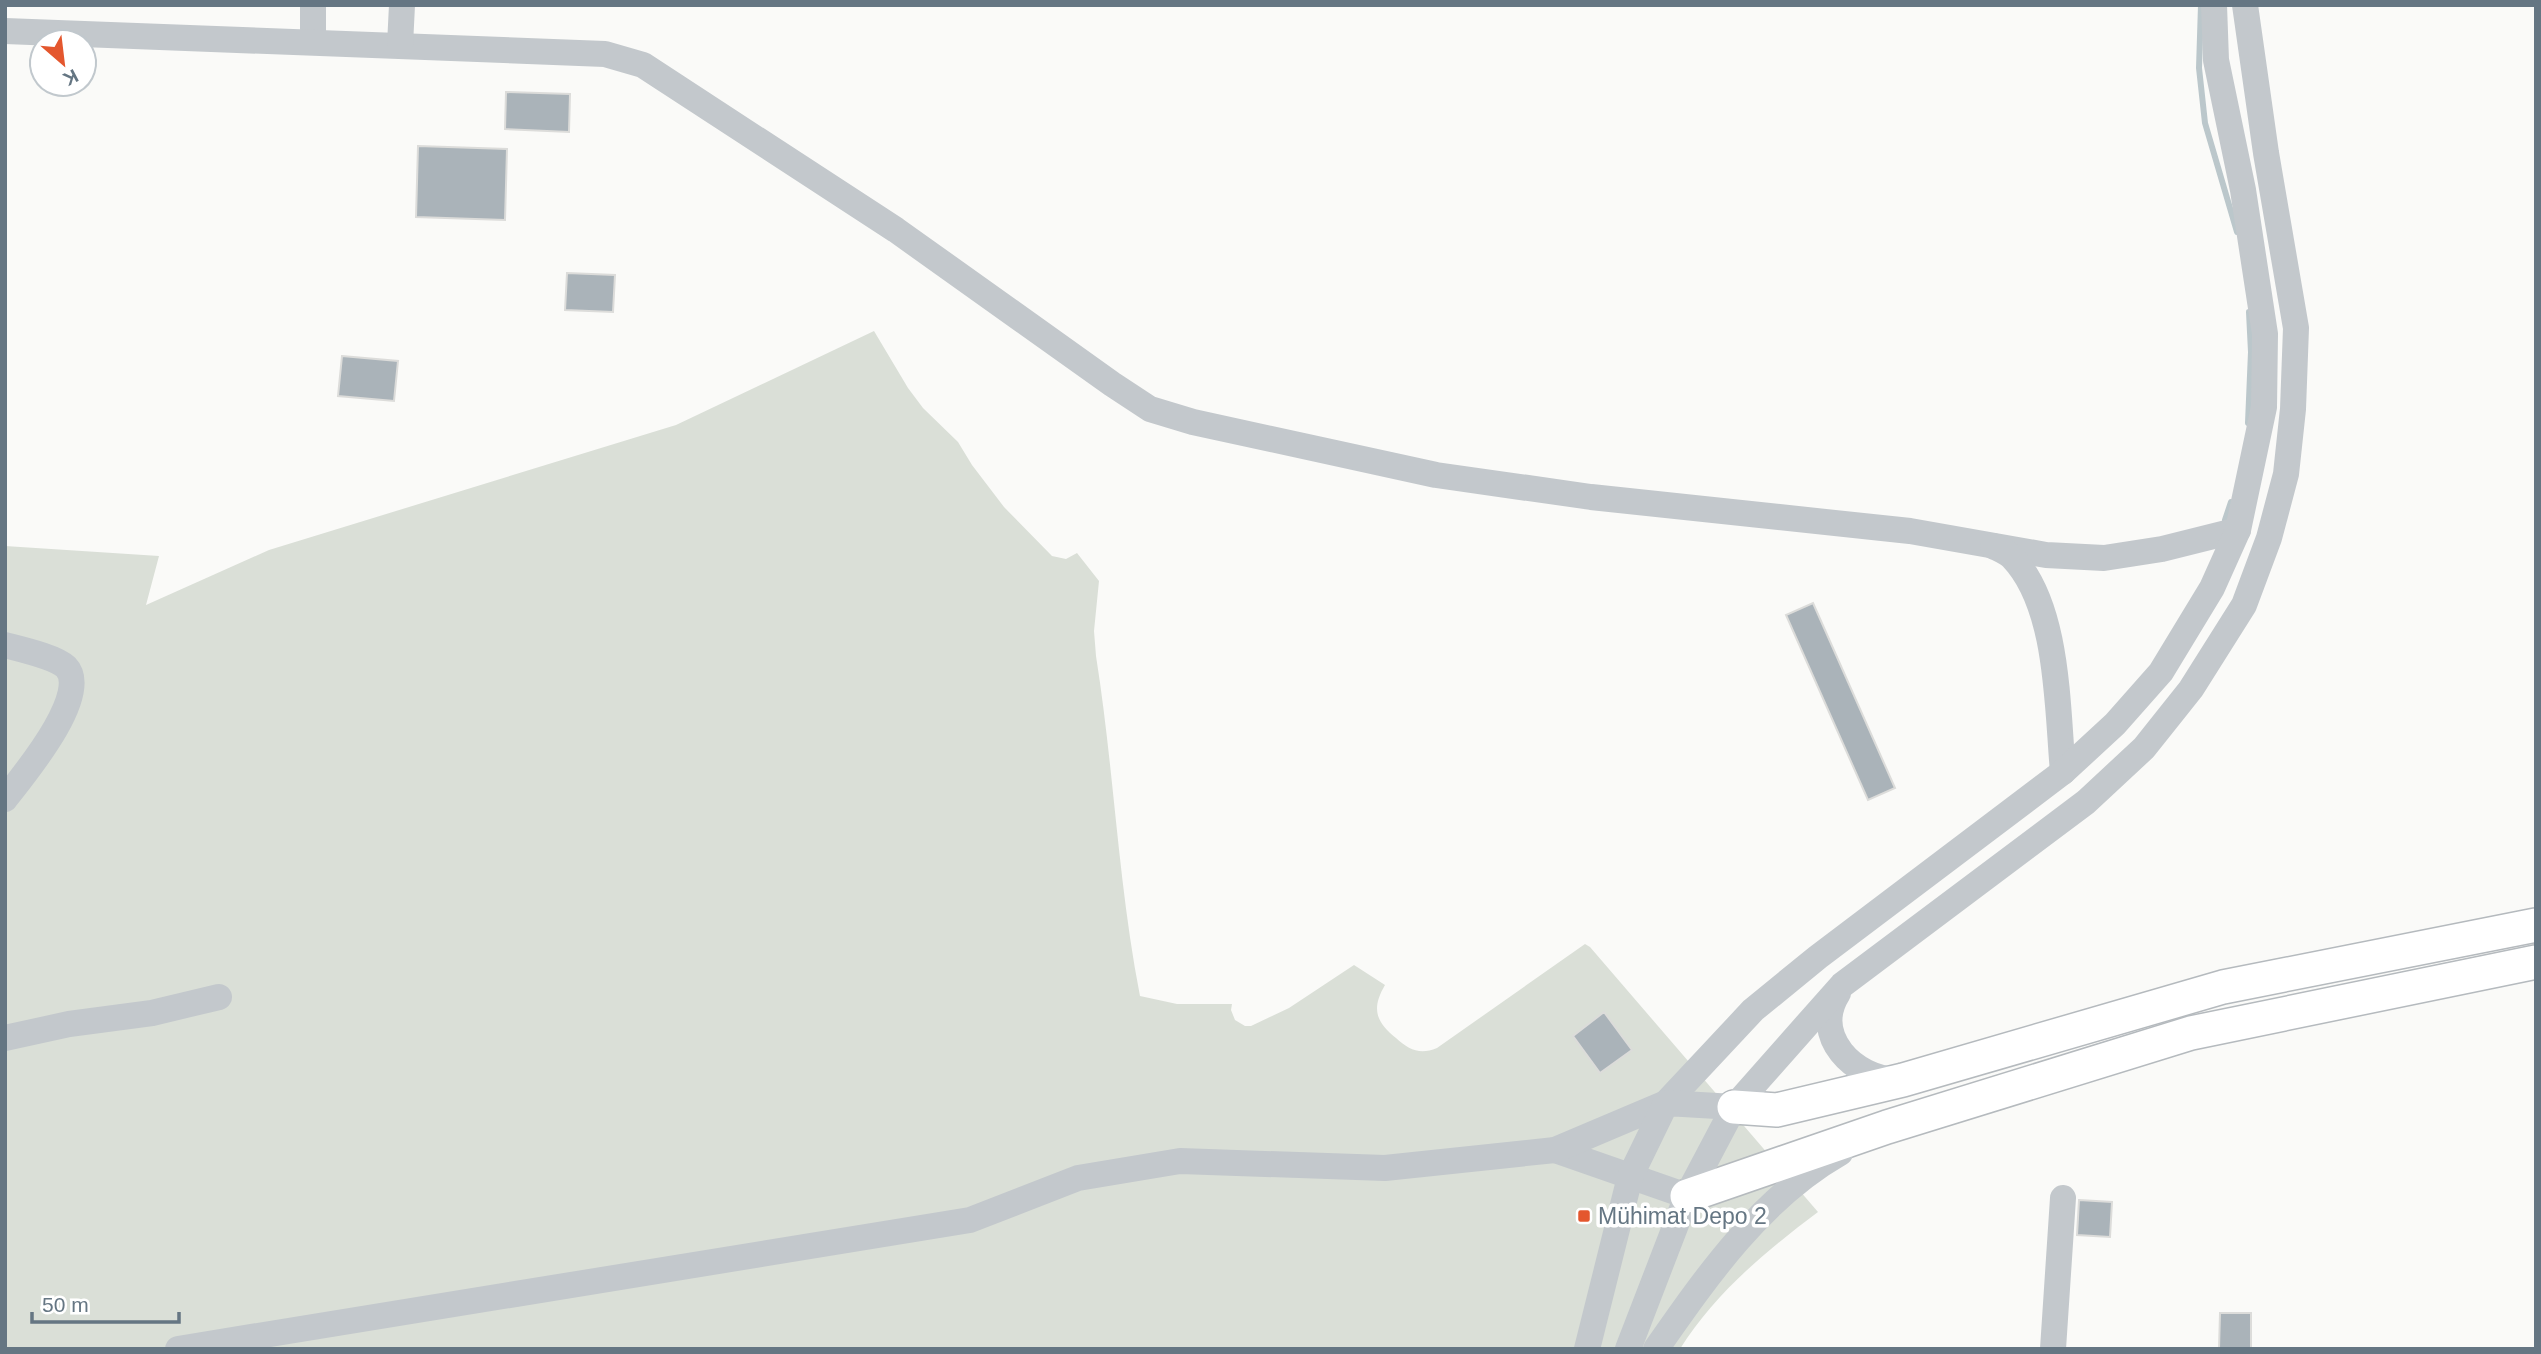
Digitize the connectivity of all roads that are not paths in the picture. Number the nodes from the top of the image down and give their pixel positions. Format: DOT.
graph roads {
  1 [pos="313,5"];
  2 [pos="402,5"];
  3 [pos="2214,5"];
  4 [pos="2245,5"];
  5 [pos="5,31"];
  6 [pos="313,41"];
  7 [pos="400,44"];
  8 [pos="2238,530"];
  9 [pos="1988,543"];
  10 [pos="5,645"];
  11 [pos="2063,772"];
  12 [pos="5,799"];
  13 [pos="2536,925"];
  14 [pos="2536,961"];
  15 [pos="1842,985"];
  16 [pos="219,997"];
  17 [pos="5,1038"];
  18 [pos="1903,1080"];
  19 [pos="1666,1103"];
  20 [pos="1734,1107"];
  21 [pos="1886,1127"];
  22 [pos="1555,1150"];
  23 [pos="1630,1177"];
  24 [pos="1687,1196"];
  25 [pos="2063,1198"];
  26 [pos="178,1349"];
  27 [pos="1587,1349"];
  28 [pos="1628,1349"];
  29 [pos="1656,1349"];
  30 [pos="2053,1349"];
  1 -- 6 [label="street"];
  2 -- 7 [label="street"];
  3 -- 8 [label="street"];
  4 -- 15 [label="street"];
  5 -- 6 [label="street"];
  6 -- 7 [label="street"];
  7 -- 9 [label="street"];
  8 -- 9 [label="street"];
  8 -- 11 [label="street"];
  9 -- 11 [label="street"];
  10 -- 12 [label="street"];
  11 -- 19 [label="street"];
  13 -- 18 [label="main road"];
  14 -- 21 [label="main road"];
  15 -- 18 [label="street"];
  15 -- 20 [label="street"];
  16 -- 17 [label="street"];
  18 -- 20 [label="main road"];
  19 -- 20 [label="street"];
  19 -- 22 [label="street"];
  19 -- 23 [label="street"];
  20 -- 24 [label="street"];
  21 -- 24 [label="main road"];
  21 -- 29 [label="street"];
  22 -- 23 [label="street"];
  22 -- 26 [label="street"];
  23 -- 24 [label="street"];
  23 -- 27 [label="street"];
  24 -- 28 [label="street"];
  25 -- 30 [label="street"];
}
